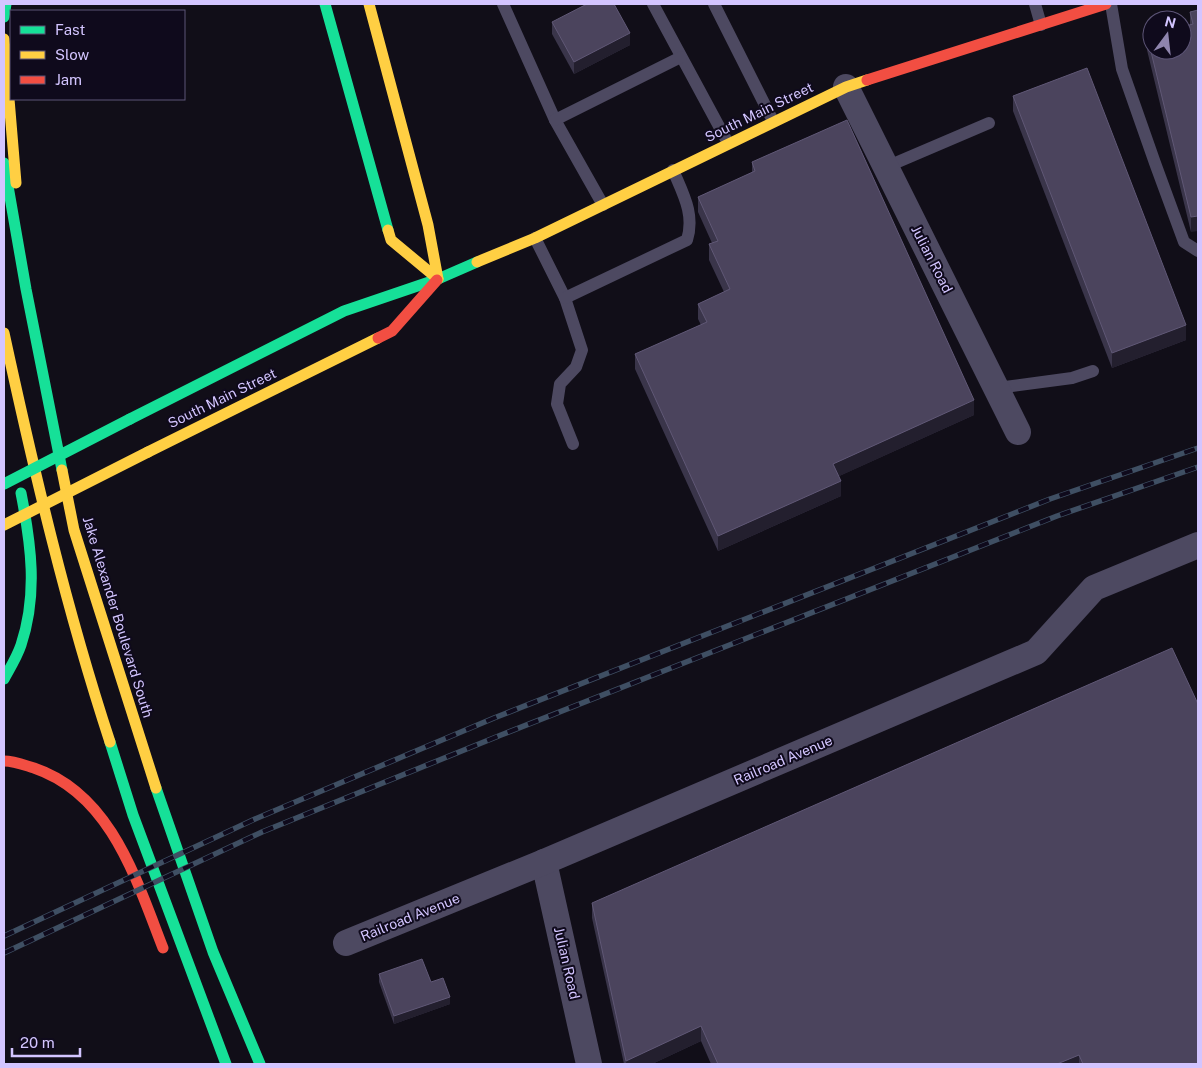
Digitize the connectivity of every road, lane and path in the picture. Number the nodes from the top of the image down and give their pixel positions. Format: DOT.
graph roads {
  1 [pos="6,4"];
  2 [pos="325,4"];
  3 [pos="369,4"];
  4 [pos="503,4"];
  5 [pos="653,4"];
  6 [pos="714,4"];
  7 [pos="1035,4"];
  8 [pos="1106,4"];
  9 [pos="1110,4"];
  10 [pos="4,17"];
  11 [pos="1041,25"];
  12 [pos="4,39"];
  13 [pos="681,57"];
  14 [pos="846,86"];
  15 [pos="555,120"];
  16 [pos="773,121"];
  17 [pos="988,123"];
  18 [pos="728,143"];
  19 [pos="4,163"];
  20 [pos="886,167"];
  21 [pos="673,170"];
  22 [pos="602,205"];
  23 [pos="536,238"];
  24 [pos="1198,251"];
  25 [pos="438,279"];
  26 [pos="26,289"];
  27 [pos="565,298"];
  28 [pos="4,333"];
  29 [pos="1093,370"];
  30 [pos="997,388"];
  31 [pos="1018,432"];
  32 [pos="572,444"];
  33 [pos="15,467"];
  34 [pos="4,484"];
  35 [pos="4,525"];
  36 [pos="1198,545"];
  37 [pos="4,679"];
  38 [pos="4,761"];
  39 [pos="544,862"];
  40 [pos="346,943"];
  41 [pos="167,957"];
  42 [pos="226,1064"];
  43 [pos="260,1064"];
  44 [pos="589,1064"];
  1 -- 10 [label="main road"];
  2 -- 25 [label="main road"];
  3 -- 25 [label="main road"];
  4 -- 15 [label="lane"];
  5 -- 13 [label="lane"];
  6 -- 16 [label="lane"];
  7 -- 11 [label="lane"];
  8 -- 11 [label="main road, South Main Street"];
  9 -- 24 [label="lane"];
  11 -- 14 [label="main road, South Main Street"];
  12 -- 26 [label="main road"];
  13 -- 15 [label="lane"];
  13 -- 18 [label="lane"];
  14 -- 16 [label="main road, South Main Street"];
  14 -- 20 [label="street, Julian Road"];
  15 -- 22 [label="lane"];
  16 -- 18 [label="main road, South Main Street"];
  17 -- 20 [label="lane"];
  18 -- 21 [label="main road, South Main Street"];
  19 -- 26 [label="main road, Jake Alexander Boulevard South"];
  20 -- 30 [label="street, Julian Road"];
  21 -- 22 [label="main road, South Main Street"];
  21 -- 27 [label="lane"];
  22 -- 23 [label="main road, South Main Street"];
  23 -- 25 [label="main road, South Main Street"];
  23 -- 27 [label="lane"];
  25 -- 34 [label="main road, South Main Street, bridge"];
  25 -- 35 [label="main road, South Main Street, bridge"];
  26 -- 43 [label="main road, Jake Alexander Boulevard South"];
  27 -- 32 [label="lane"];
  28 -- 42 [label="main road"];
  29 -- 30 [label="lane"];
  30 -- 31 [label="street, Julian Road"];
  33 -- 37 [label="main road"];
  36 -- 39 [label="street, Railroad Avenue"];
  38 -- 41 [label="main road"];
  39 -- 40 [label="street, Railroad Avenue"];
  39 -- 44 [label="street, Julian Road"];
}
